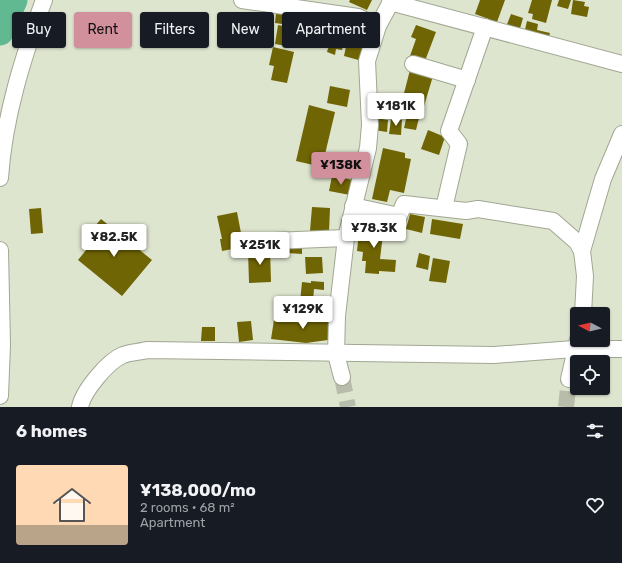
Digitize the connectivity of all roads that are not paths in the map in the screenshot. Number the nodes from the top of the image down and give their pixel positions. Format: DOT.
graph roads {
  1 [pos="44,0"];
  2 [pos="242,0"];
  3 [pos="391,1"];
  4 [pos="324,12"];
  5 [pos="380,22"];
  6 [pos="485,27"];
  7 [pos="371,48"];
  8 [pos="412,64"];
  9 [pos="622,64"];
  10 [pos="467,80"];
  11 [pos="622,134"];
  12 [pos="0,178"];
  13 [pos="353,206"];
  14 [pos="444,208"];
  15 [pos="346,238"];
  16 [pos="249,242"];
  17 [pos="0,250"];
  18 [pos="582,251"];
  19 [pos="583,307"];
  20 [pos="570,346"];
  21 [pos="576,347"];
  22 [pos="599,347"];
  23 [pos="622,349"];
  24 [pos="336,354"];
  25 [pos="342,377"];
  26 [pos="569,379"];
  27 [pos="0,396"];
  28 [pos="80,407"];
  1 -- 12 [label="street"];
  2 -- 4 [label="street"];
  3 -- 5 [label="street"];
  3 -- 6 [label="street"];
  6 -- 9 [label="street"];
  6 -- 10 [label="street"];
  7 -- 13 [label="street"];
  8 -- 10 [label="street"];
  10 -- 14 [label="street"];
  11 -- 18 [label="street"];
  13 -- 14 [label="street"];
  13 -- 15 [label="street"];
  14 -- 18 [label="street"];
  15 -- 16 [label="street"];
  15 -- 24 [label="street"];
  17 -- 27 [label="street"];
  18 -- 19 [label="street"];
  20 -- 24 [label="street"];
  21 -- 26 [label="street"];
  22 -- 23 [label="street"];
  24 -- 25 [label="street"];
  24 -- 28 [label="street"];
}
